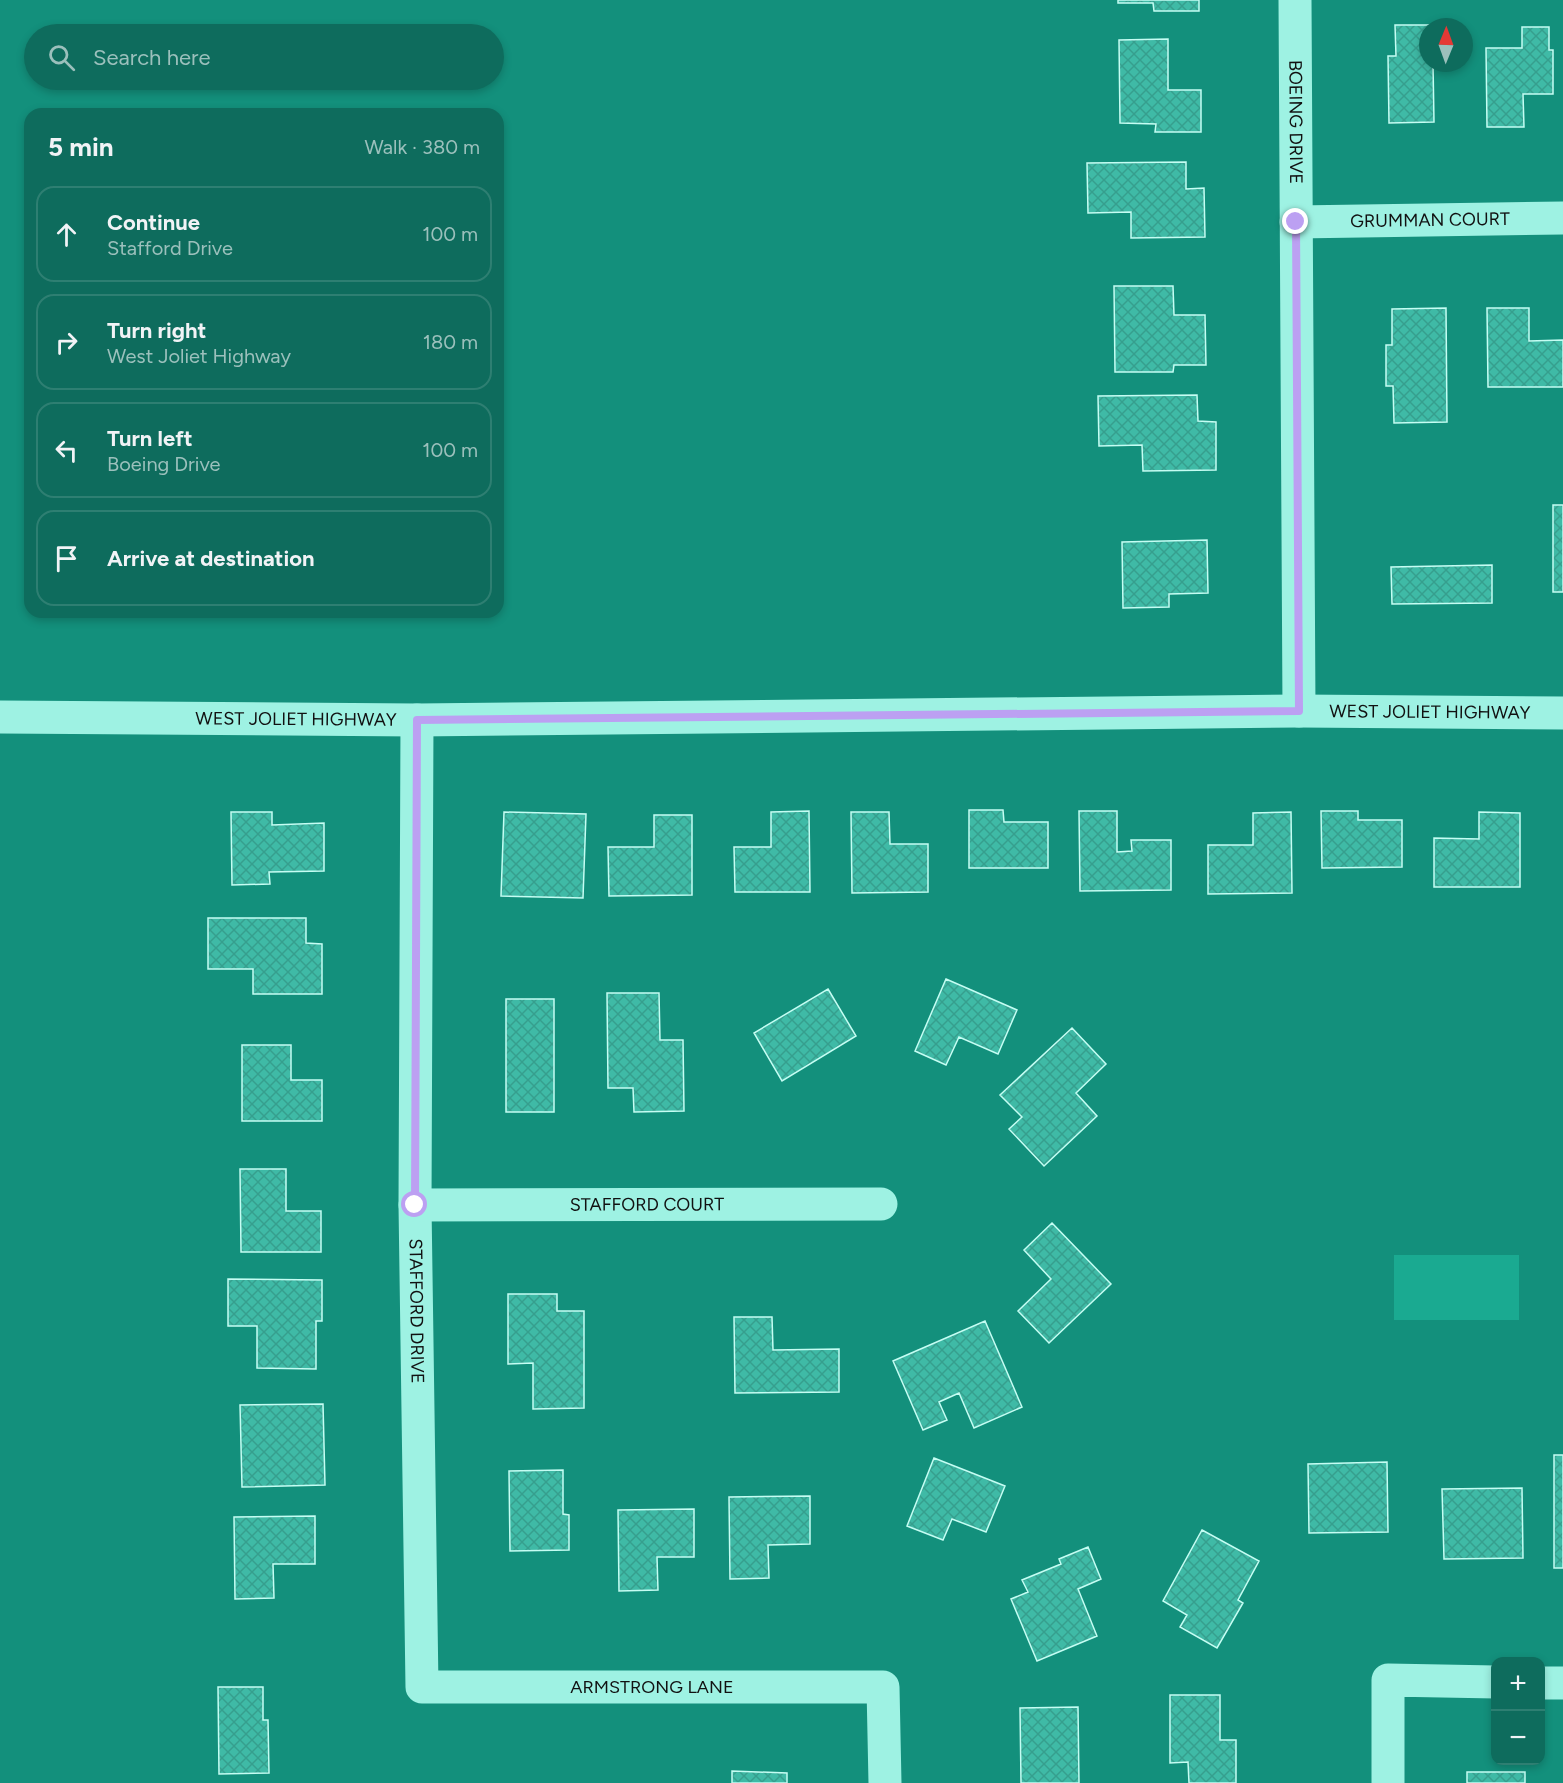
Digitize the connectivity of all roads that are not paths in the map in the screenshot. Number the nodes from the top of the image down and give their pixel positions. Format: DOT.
graph roads {
  1 [pos="1295,0"];
  2 [pos="1563,218"];
  3 [pos="1296,222"];
  4 [pos="1299,711"];
  5 [pos="1563,713"];
  6 [pos="0,717"];
  7 [pos="417,720"];
  8 [pos="880,1204"];
  9 [pos="415,1205"];
  10 [pos="1491,1682"];
  11 [pos="1545,1683"];
  12 [pos="1563,1683"];
  13 [pos="422,1687"];
  14 [pos="885,1783"];
  15 [pos="1388,1783"];
  1 -- 3 [label="street, BOEING DRIVE"];
  2 -- 3 [label="street, GRUMMAN COURT"];
  3 -- 4 [label="street, BOEING DRIVE"];
  4 -- 5 [label="street, WEST JOLIET HIGHWAY"];
  4 -- 7 [label="street, WEST JOLIET HIGHWAY"];
  6 -- 7 [label="street, WEST JOLIET HIGHWAY"];
  7 -- 9 [label="street, STAFFORD DRIVE"];
  8 -- 9 [label="street, STAFFORD COURT"];
  9 -- 13 [label="street, STAFFORD DRIVE"];
  10 -- 15 [label="street"];
  11 -- 12 [label="street"];
  13 -- 14 [label="street, ARMSTRONG LANE"];
}
